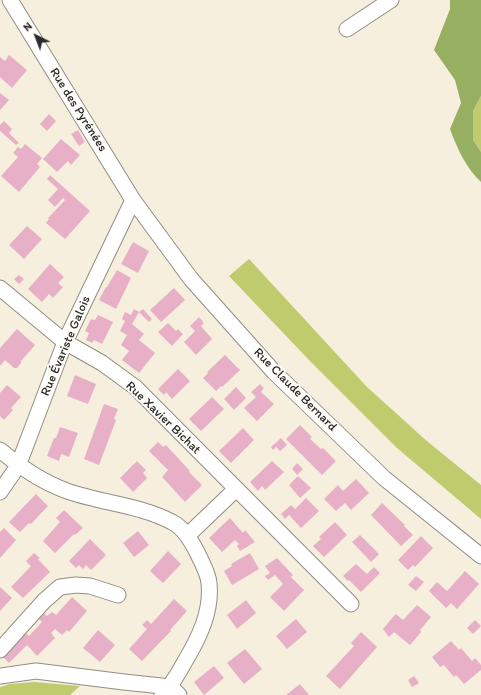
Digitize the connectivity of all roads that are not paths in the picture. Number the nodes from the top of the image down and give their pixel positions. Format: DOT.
graph roads {
  1 [pos="10,0"];
  2 [pos="391,0"];
  3 [pos="347,29"];
  4 [pos="133,200"];
  5 [pos="0,288"];
  6 [pos="65,342"];
  7 [pos="0,450"];
  8 [pos="18,466"];
  9 [pos="236,489"];
  10 [pos="0,492"];
  11 [pos="188,536"];
  12 [pos="481,556"];
  13 [pos="118,595"];
  14 [pos="351,604"];
  15 [pos="0,650"];
  16 [pos="0,676"];
  17 [pos="171,692"];
  1 -- 4 [label="street, Rue des Pyrénées"];
  2 -- 3 [label="street"];
  4 -- 6 [label="street, Rue Évariste Galois"];
  4 -- 12 [label="street, Rue Claude Bernard"];
  5 -- 6 [label="street, Rue Xavier Bichat"];
  6 -- 8 [label="street, Rue Évariste Galois"];
  6 -- 9 [label="street, Rue Xavier Bichat"];
  7 -- 8 [label="street"];
  8 -- 10 [label="street, Rue Évariste Galois"];
  8 -- 11 [label="street"];
  9 -- 11 [label="street"];
  9 -- 14 [label="street, Rue Xavier Bichat"];
  11 -- 17 [label="street"];
  13 -- 15 [label="street"];
  16 -- 17 [label="street"];
}
